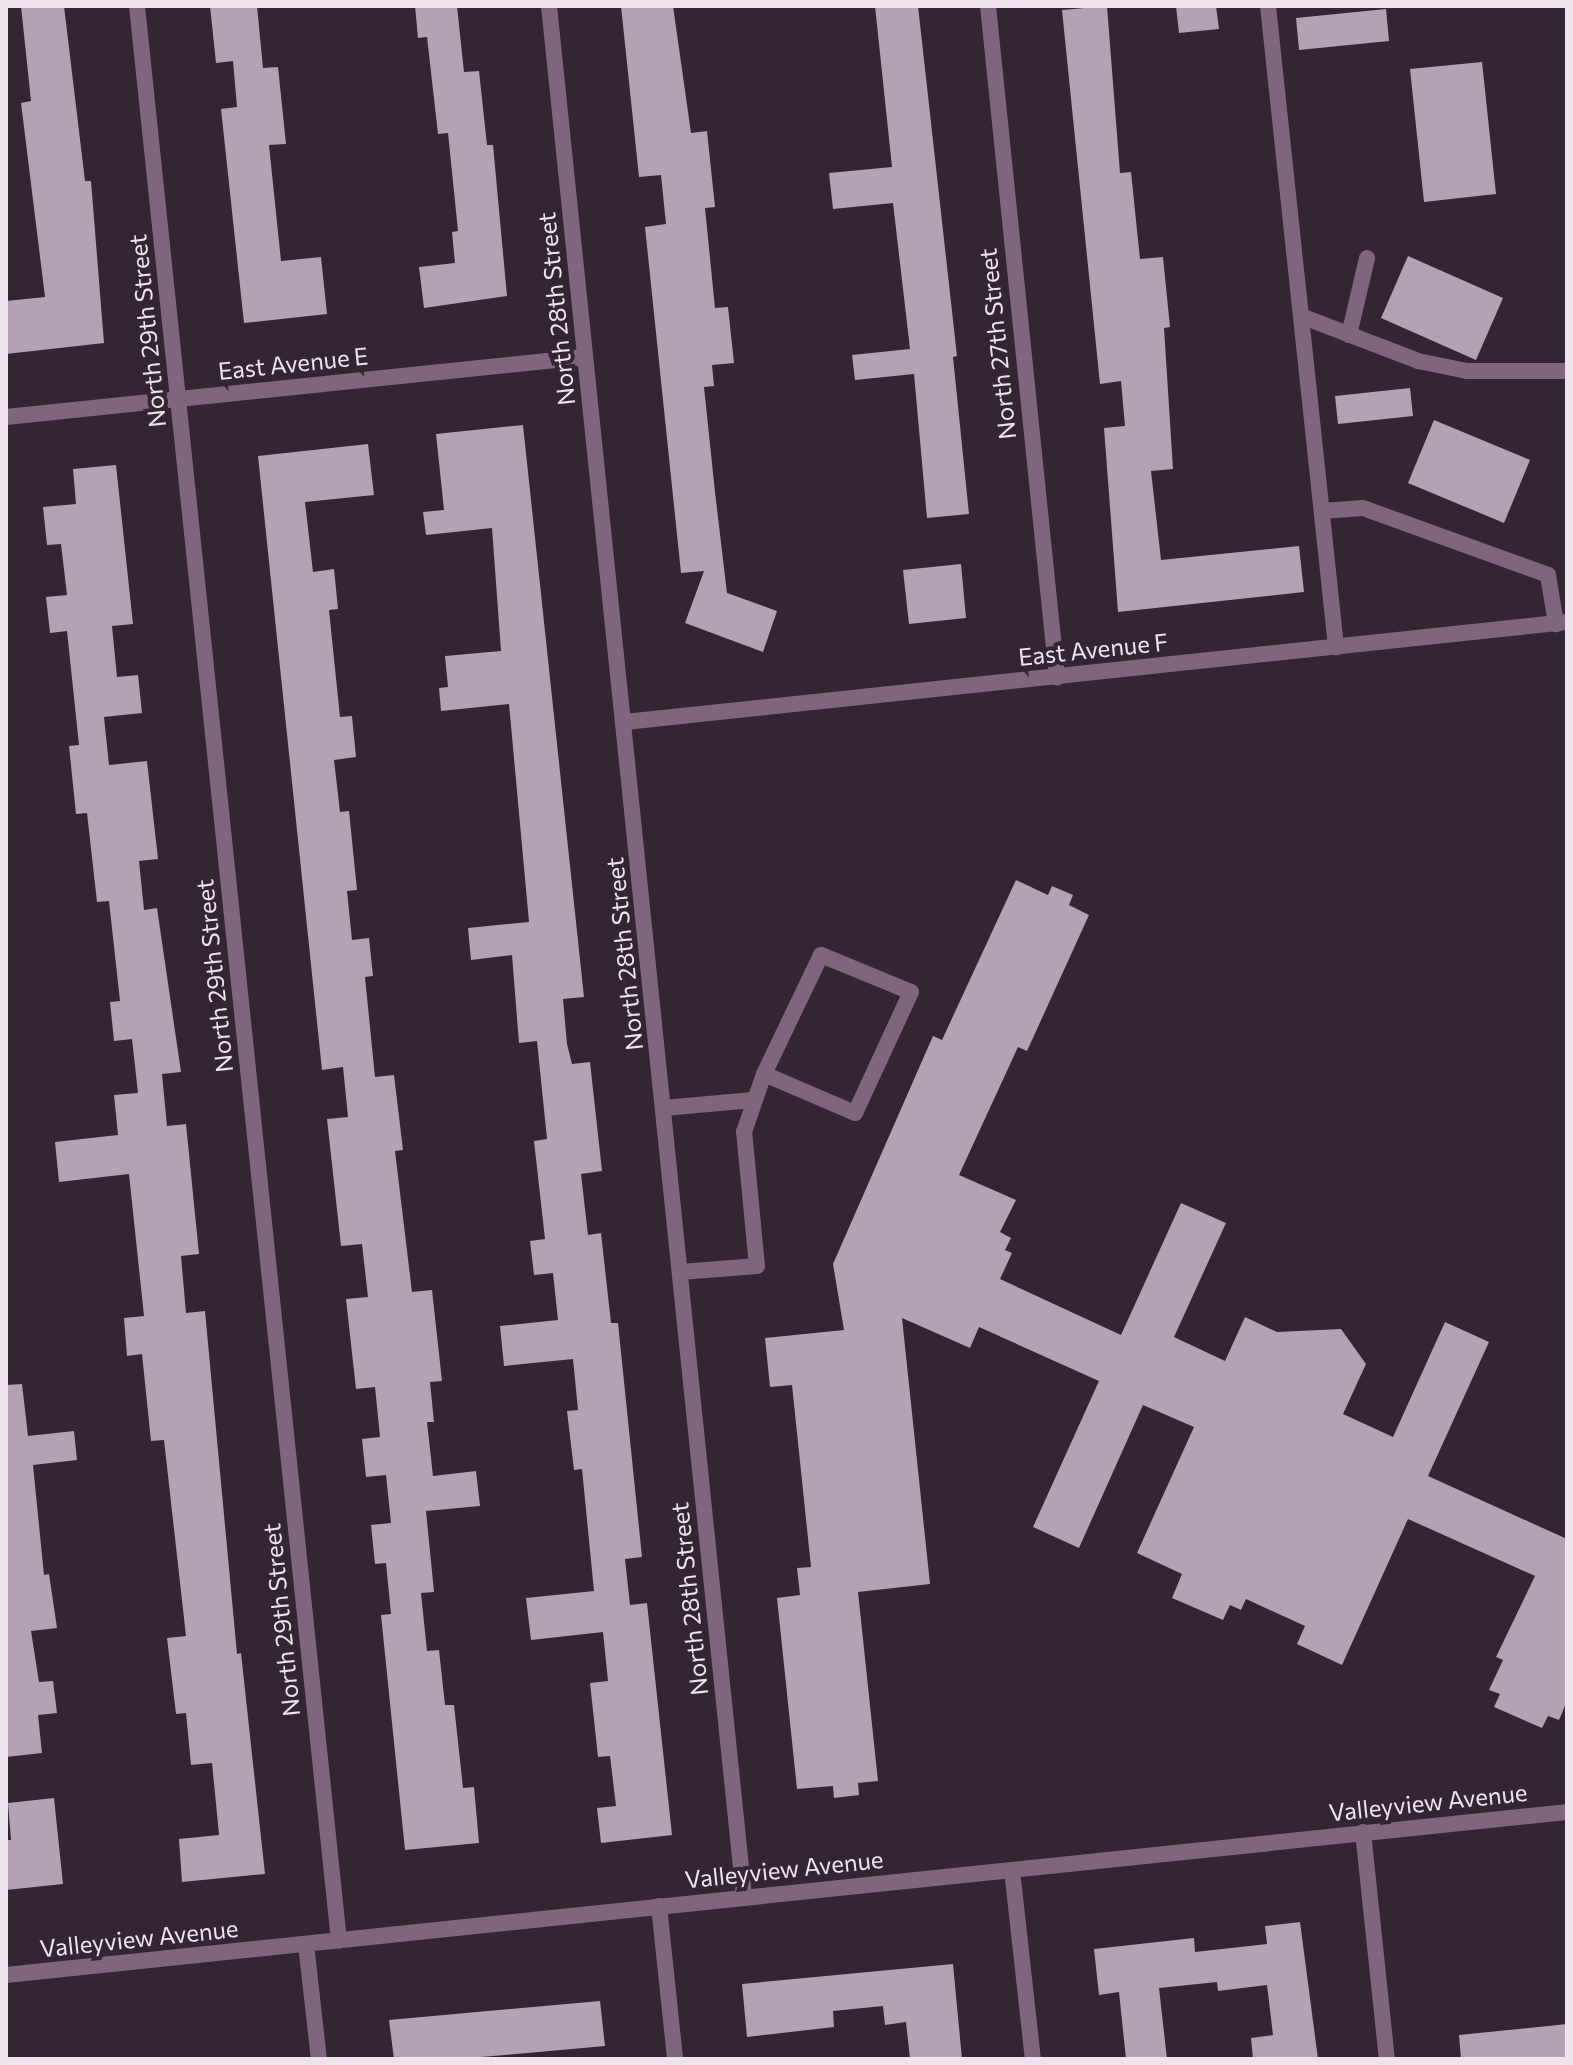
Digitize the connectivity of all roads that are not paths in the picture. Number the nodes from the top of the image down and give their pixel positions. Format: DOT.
graph roads {
  1 [pos="137,6"];
  2 [pos="549,6"];
  3 [pos="988,6"];
  4 [pos="1268,6"];
  5 [pos="1367,258"];
  6 [pos="1301,316"];
  7 [pos="1349,335"];
  8 [pos="585,357"];
  9 [pos="1567,371"];
  10 [pos="178,399"];
  11 [pos="6,417"];
  12 [pos="1322,511"];
  13 [pos="1561,623"];
  14 [pos="1336,647"];
  15 [pos="1057,677"];
  16 [pos="625,722"];
  17 [pos="764,1074"];
  18 [pos="753,1100"];
  19 [pos="664,1108"];
  20 [pos="681,1272"];
  21 [pos="1567,1812"];
  22 [pos="1363,1832"];
  23 [pos="1012,1870"];
  24 [pos="744,1897"];
  25 [pos="659,1906"];
  26 [pos="339,1940"];
  27 [pos="306,1944"];
  28 [pos="6,1975"];
  29 [pos="319,2059"];
  30 [pos="675,2059"];
  31 [pos="1033,2059"];
  32 [pos="1387,2059"];
  1 -- 10 [label="street, North 29th Street"];
  2 -- 8 [label="street, North 28th Street"];
  3 -- 15 [label="street, North 27th Street"];
  4 -- 6 [label="street"];
  5 -- 7 [label="street"];
  6 -- 7 [label="street"];
  6 -- 12 [label="street"];
  7 -- 9 [label="street"];
  8 -- 10 [label="street, East Avenue E"];
  8 -- 16 [label="street, North 28th Street"];
  10 -- 11 [label="street, East Avenue E"];
  10 -- 26 [label="street, North 29th Street"];
  12 -- 13 [label="street"];
  12 -- 14 [label="street"];
  13 -- 14 [label="street, East Avenue F"];
  14 -- 15 [label="street, East Avenue F"];
  15 -- 16 [label="street, East Avenue F"];
  16 -- 19 [label="street, North 28th Street"];
  17 -- 17 [label="street"];
  17 -- 18 [label="street"];
  18 -- 19 [label="street"];
  18 -- 20 [label="street"];
  19 -- 20 [label="street, North 28th Street"];
  20 -- 24 [label="street, North 28th Street"];
  21 -- 22 [label="street, Valleyview Avenue"];
  22 -- 23 [label="street, Valleyview Avenue"];
  22 -- 32 [label="street"];
  23 -- 24 [label="street, Valleyview Avenue"];
  23 -- 31 [label="street"];
  24 -- 25 [label="street, Valleyview Avenue"];
  25 -- 26 [label="street, Valleyview Avenue"];
  25 -- 30 [label="street"];
  26 -- 27 [label="street, Valleyview Avenue"];
  27 -- 28 [label="street, Valleyview Avenue"];
  27 -- 29 [label="street"];
}
